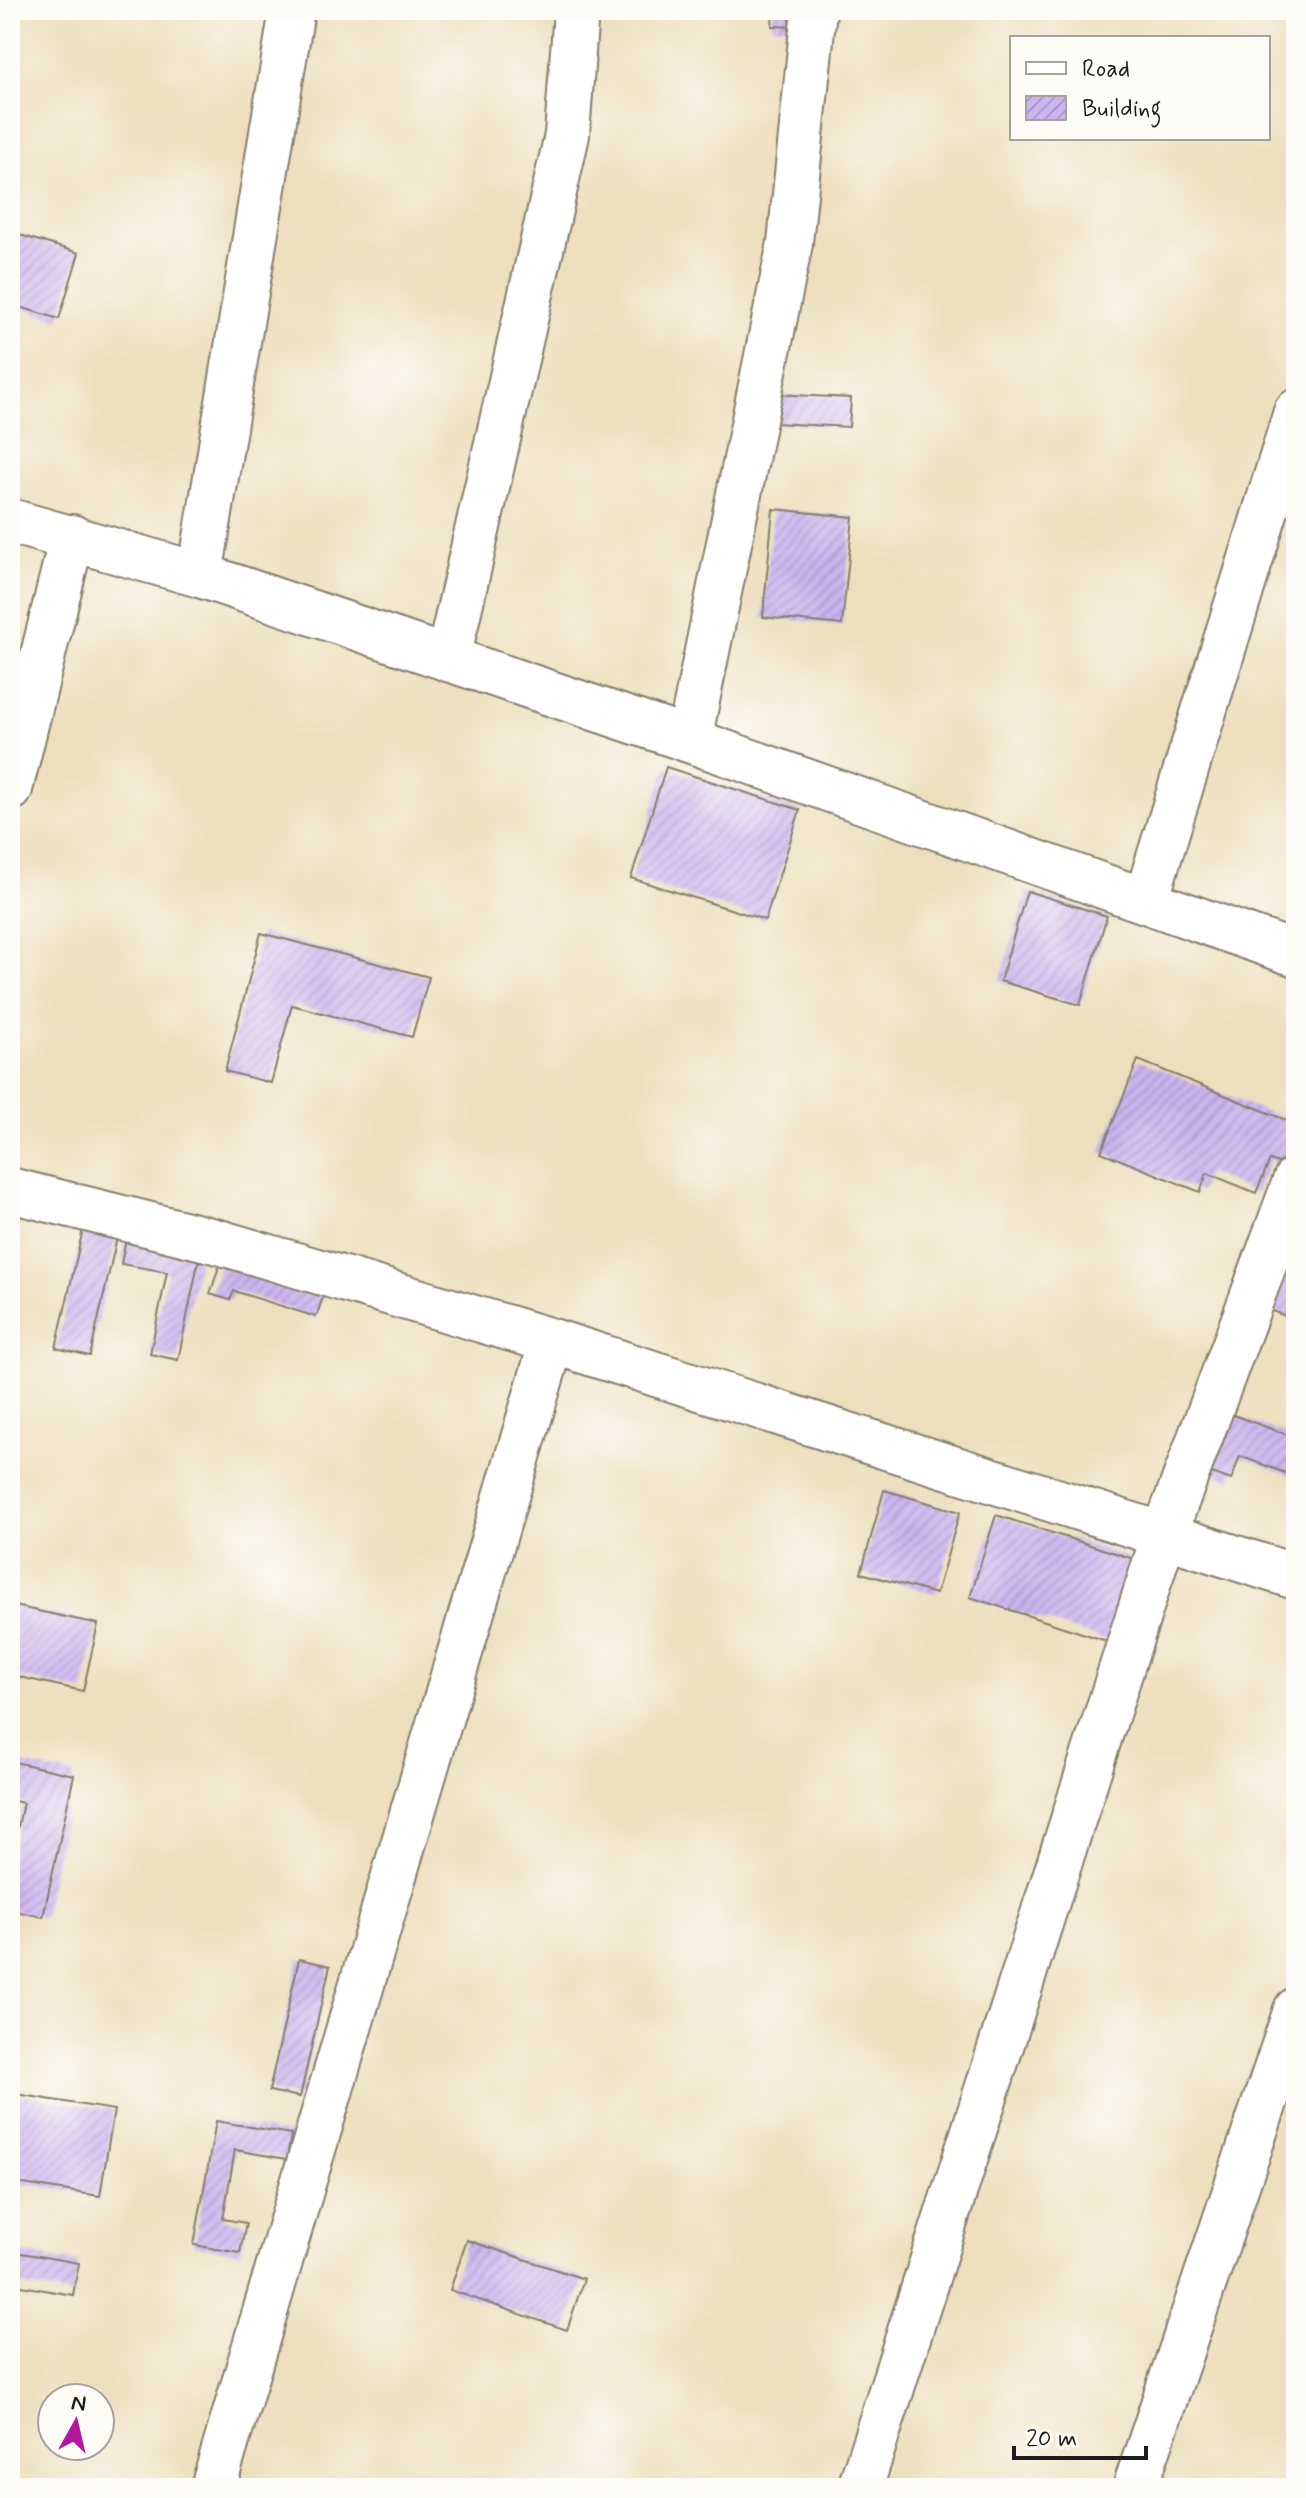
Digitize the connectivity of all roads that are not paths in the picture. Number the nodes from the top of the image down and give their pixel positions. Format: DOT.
graph roads {
  1 [pos="292,10"];
  2 [pos="576,10"];
  3 [pos="814,10"];
  4 [pos="1296,412"];
  5 [pos="10,521"];
  6 [pos="72,537"];
  7 [pos="200,575"];
  8 [pos="448,659"];
  9 [pos="689,740"];
  10 [pos="10,789"];
  11 [pos="1146,900"];
  12 [pos="1296,954"];
  13 [pos="1296,1179"];
  14 [pos="10,1190"];
  15 [pos="552,1341"];
  16 [pos="1164,1535"];
  17 [pos="1296,1577"];
  18 [pos="1296,2010"];
  19 [pos="213,2488"];
  20 [pos="860,2488"];
  21 [pos="1135,2488"];
  1 -- 7 [label="street"];
  2 -- 8 [label="street"];
  3 -- 9 [label="street"];
  4 -- 11 [label="street"];
  5 -- 6 [label="street"];
  6 -- 7 [label="street"];
  6 -- 10 [label="street"];
  7 -- 8 [label="street"];
  8 -- 9 [label="street"];
  9 -- 11 [label="street"];
  11 -- 12 [label="street"];
  13 -- 16 [label="street"];
  14 -- 15 [label="street"];
  15 -- 16 [label="street"];
  15 -- 19 [label="street"];
  16 -- 17 [label="street"];
  16 -- 20 [label="street"];
  18 -- 21 [label="street"];
}
